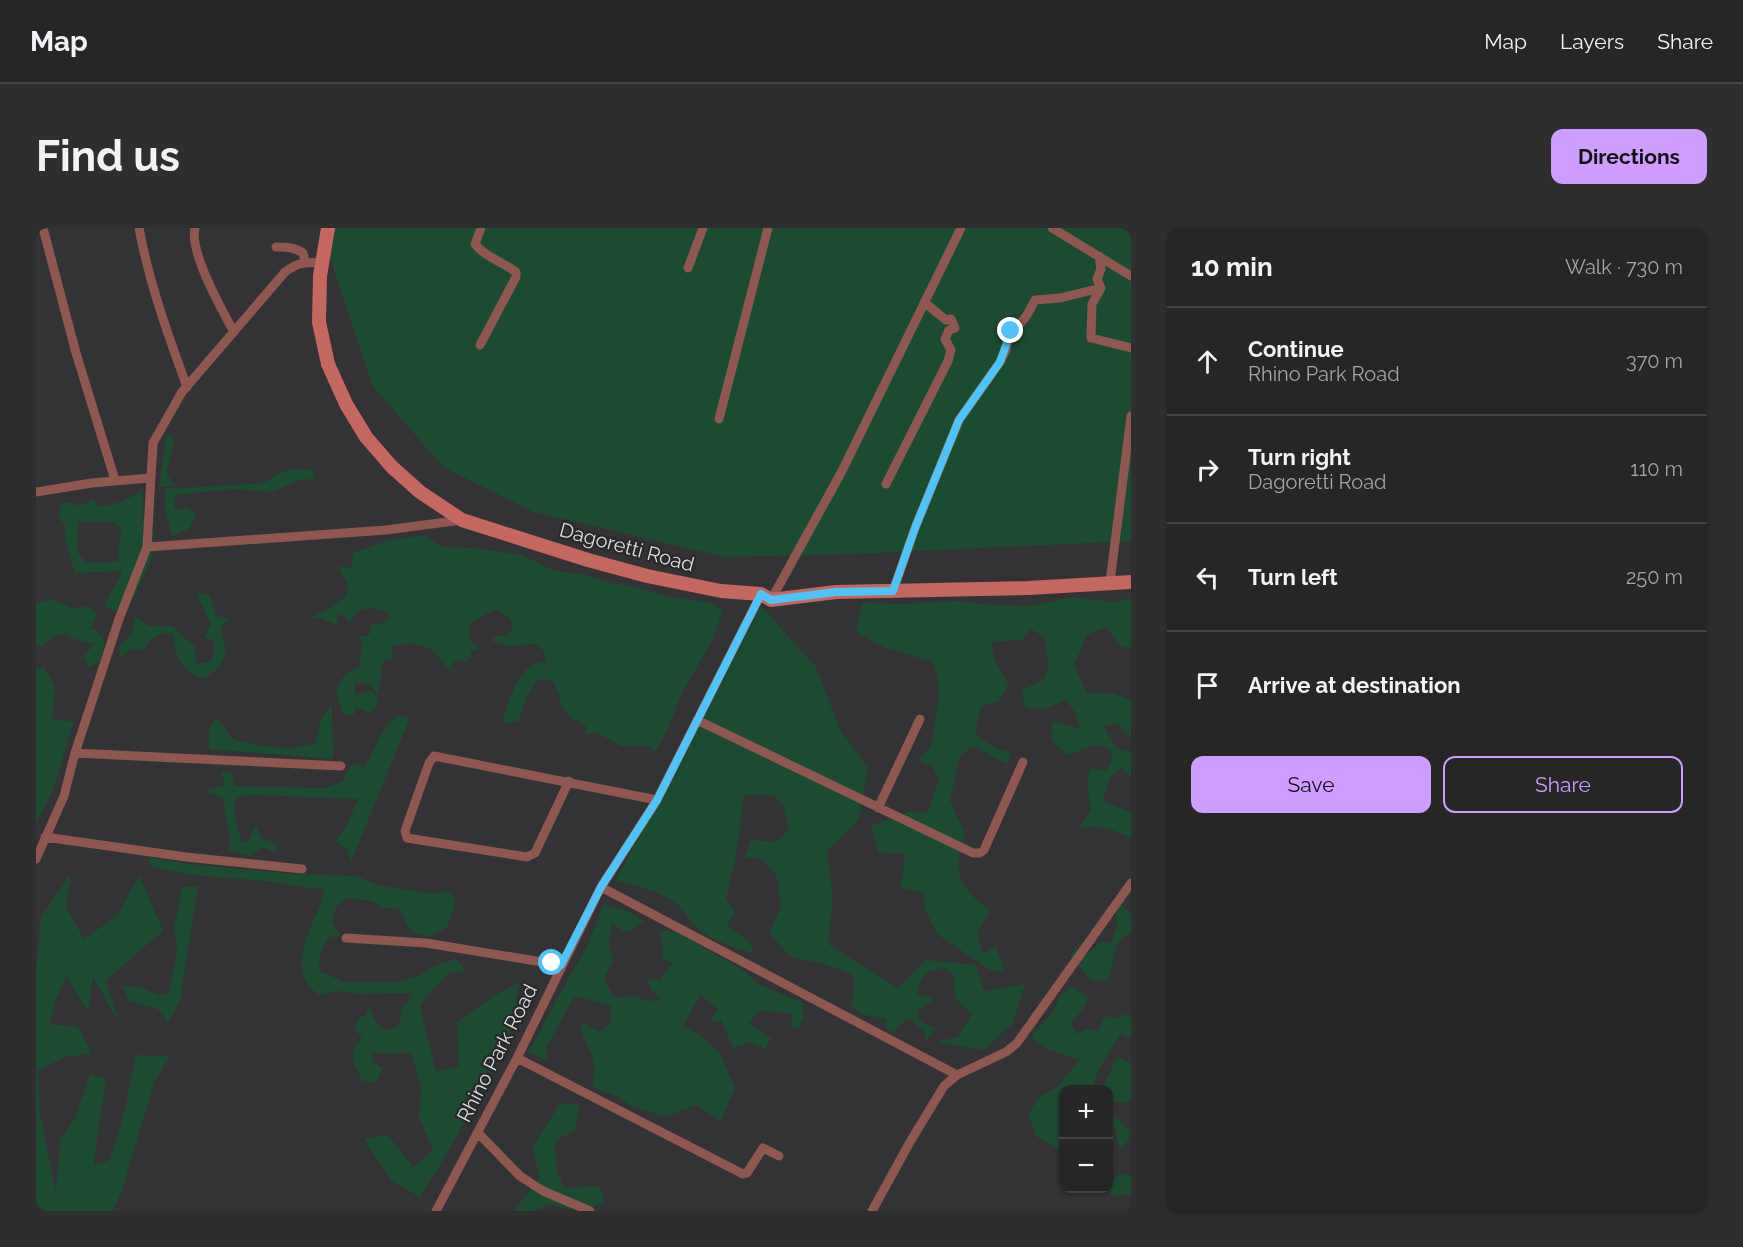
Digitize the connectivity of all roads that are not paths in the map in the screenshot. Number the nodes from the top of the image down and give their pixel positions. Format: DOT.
graph roads {
  1 [pos="43,228"];
  2 [pos="140,228"];
  3 [pos="195,228"];
  4 [pos="328,228"];
  5 [pos="481,228"];
  6 [pos="704,228"];
  7 [pos="768,228"];
  8 [pos="961,228"];
  9 [pos="1052,228"];
  10 [pos="276,247"];
  11 [pos="1099,256"];
  12 [pos="304,261"];
  13 [pos="322,263"];
  14 [pos="688,268"];
  15 [pos="1131,276"];
  16 [pos="1101,288"];
  17 [pos="925,303"];
  18 [pos="234,332"];
  19 [pos="480,345"];
  20 [pos="1131,348"];
  21 [pos="187,387"];
  22 [pos="1131,416"];
  23 [pos="719,419"];
  24 [pos="150,478"];
  25 [pos="115,480"];
  26 [pos="886,484"];
  27 [pos="36,492"];
  28 [pos="462,520"];
  29 [pos="147,547"];
  30 [pos="1110,582"];
  31 [pos="1131,582"];
  32 [pos="893,591"];
  33 [pos="766,597"];
  34 [pos="920,719"];
  35 [pos="697,720"];
  36 [pos="75,753"];
  37 [pos="1023,762"];
  38 [pos="341,766"];
  39 [pos="569,781"];
  40 [pos="657,800"];
  41 [pos="878,808"];
  42 [pos="45,837"];
  43 [pos="36,859"];
  44 [pos="302,869"];
  45 [pos="1131,883"];
  46 [pos="601,887"];
  47 [pos="346,938"];
  48 [pos="561,965"];
  49 [pos="516,1058"];
  50 [pos="957,1075"];
  51 [pos="478,1133"];
  52 [pos="779,1156"];
  53 [pos="436,1211"];
  54 [pos="590,1211"];
  55 [pos="872,1211"];
  1 -- 25 [label="street"];
  2 -- 21 [label="street"];
  3 -- 18 [label="street"];
  4 -- 13 [label="main road, Dagoretti Road"];
  5 -- 19 [label="street"];
  6 -- 14 [label="street"];
  7 -- 23 [label="street"];
  8 -- 17 [label="street, Rhino Park Road"];
  9 -- 11 [label="street"];
  10 -- 12 [label="street"];
  11 -- 15 [label="street"];
  11 -- 16 [label="street"];
  12 -- 13 [label="street"];
  12 -- 18 [label="street"];
  13 -- 28 [label="main road, Dagoretti Road"];
  16 -- 20 [label="street"];
  16 -- 32 [label="street"];
  17 -- 26 [label="street"];
  17 -- 33 [label="street, Rhino Park Road"];
  18 -- 21 [label="street"];
  21 -- 24 [label="street"];
  22 -- 30 [label="street"];
  24 -- 25 [label="street"];
  24 -- 29 [label="street"];
  25 -- 27 [label="street"];
  28 -- 29 [label="street"];
  28 -- 33 [label="main road, Dagoretti Road"];
  29 -- 36 [label="street"];
  30 -- 31 [label="main road, Dagoretti Road"];
  30 -- 32 [label="main road, Dagoretti Road"];
  32 -- 33 [label="main road, Dagoretti Road"];
  33 -- 35 [label="street, Rhino Park Road"];
  34 -- 41 [label="street"];
  35 -- 40 [label="street, Rhino Park Road"];
  35 -- 41 [label="street"];
  36 -- 38 [label="street"];
  36 -- 42 [label="street"];
  37 -- 41 [label="street"];
  39 -- 39 [label="street"];
  39 -- 40 [label="street"];
  40 -- 46 [label="street, Rhino Park Road"];
  42 -- 43 [label="street"];
  42 -- 44 [label="street"];
  45 -- 50 [label="street"];
  46 -- 48 [label="street, Rhino Park Road"];
  46 -- 50 [label="street"];
  47 -- 48 [label="street"];
  48 -- 49 [label="street, Rhino Park Road"];
  49 -- 51 [label="street, Rhino Park Road"];
  49 -- 52 [label="street"];
  50 -- 55 [label="street"];
  51 -- 53 [label="street, Rhino Park Road"];
  51 -- 54 [label="street"];
}
